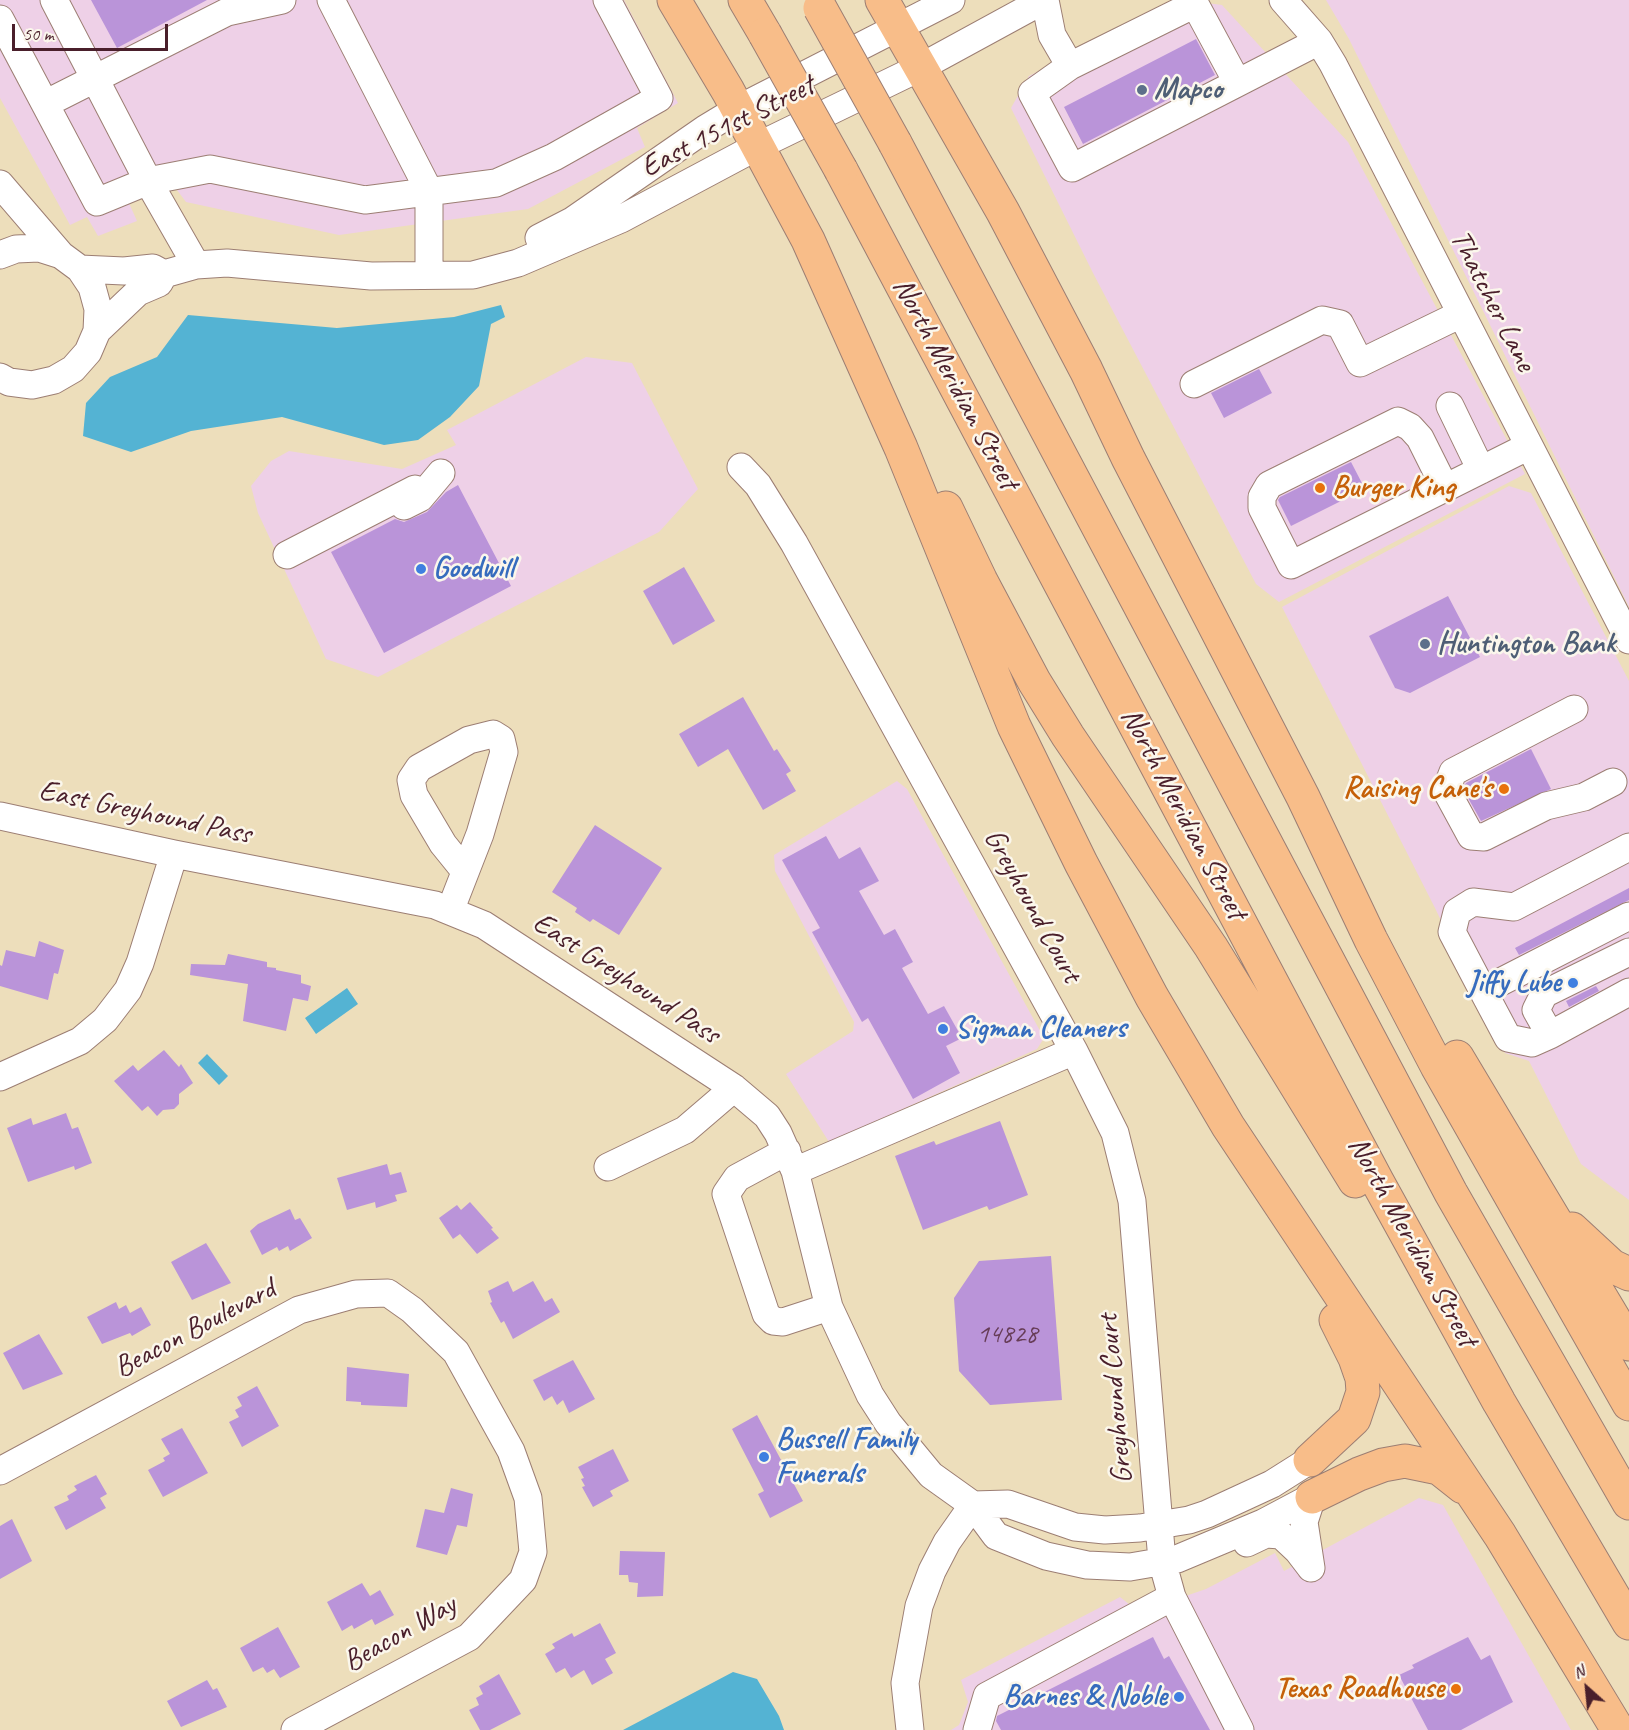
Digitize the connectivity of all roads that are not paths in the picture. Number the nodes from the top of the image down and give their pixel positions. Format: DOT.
graph roads {
  1 [pos="54,0"];
  2 [pos="282,0"];
  3 [pos="331,0"];
  4 [pos="607,0"];
  5 [pos="674,0"];
  6 [pos="745,0"];
  7 [pos="951,0"];
  8 [pos="1044,0"];
  9 [pos="1283,0"];
  10 [pos="817,4"];
  11 [pos="890,14"];
  12 [pos="0,19"];
  13 [pos="1319,41"];
  14 [pos="1070,66"];
  15 [pos="921,67"];
  16 [pos="95,79"];
  17 [pos="1237,82"];
  18 [pos="45,104"];
  19 [pos="738,109"];
  20 [pos="758,146"];
  21 [pos="148,181"];
  22 [pos="0,184"];
  23 [pos="429,191"];
  24 [pos="0,255"];
  25 [pos="70,262"];
  26 [pos="196,265"];
  27 [pos="164,274"];
  28 [pos="429,274"];
  29 [pos="1461,314"];
  30 [pos="97,331"];
  31 [pos="857,346"];
  32 [pos="3,380"];
  33 [pos="1194,384"];
  34 [pos="1450,406"];
  35 [pos="1529,446"];
  36 [pos="741,467"];
  37 [pos="1481,470"];
  38 [pos="441,473"];
  39 [pos="1445,488"];
  40 [pos="415,489"];
  41 [pos="327,535"];
  42 [pos="287,555"];
  43 [pos="1629,640"];
  44 [pos="1574,709"];
  45 [pos="1613,782"];
  46 [pos="1303,796"];
  47 [pos="0,816"];
  48 [pos="1629,847"];
  49 [pos="174,854"];
  50 [pos="464,870"];
  51 [pos="450,911"];
  52 [pos="1629,916"];
  53 [pos="1629,952"];
  54 [pos="1483,991"];
  55 [pos="1629,992"];
  56 [pos="1550,1035"];
  57 [pos="1074,1051"];
  58 [pos="0,1077"];
  59 [pos="734,1088"];
  60 [pos="791,1161"];
  61 [pos="608,1167"];
  62 [pos="1270,1190"];
  63 [pos="1546,1208"];
  64 [pos="1629,1274"];
  65 [pos="829,1307"];
  66 [pos="425,1322"];
  67 [pos="1629,1344"];
  68 [pos="1629,1404"];
  69 [pos="1310,1460"];
  70 [pos="0,1470"];
  71 [pos="1542,1477"];
  72 [pos="1312,1497"];
  73 [pos="1629,1503"];
  74 [pos="973,1504"];
  75 [pos="1160,1525"];
  76 [pos="1500,1535"];
  77 [pos="1162,1562"];
  78 [pos="1172,1597"];
  79 [pos="1629,1623"];
  80 [pos="295,1730"];
  81 [pos="910,1730"];
  82 [pos="977,1730"];
  83 [pos="1240,1730"];
  84 [pos="1618,1730"];
  1 -- 16 [label="street"];
  2 -- 16 [label="street"];
  3 -- 23 [label="street"];
  4 -- 23 [label="street"];
  5 -- 19 [label="highway"];
  6 -- 71 [label="highway, North Meridian Street, bridge"];
  7 -- 11 [label="street, East 151st Street"];
  8 -- 14 [label="street"];
  8 -- 15 [label="street, East 151st Street"];
  9 -- 13 [label="street, Thatcher Lane"];
  10 -- 73 [label="highway, North Meridian Street, bridge"];
  11 -- 15 [label="highway"];
  11 -- 19 [label="street, East 151st Street"];
  12 -- 18 [label="street"];
  13 -- 17 [label="street"];
  13 -- 29 [label="street, Thatcher Lane"];
  14 -- 17 [label="street"];
  14 -- 17 [label="street"];
  15 -- 20 [label="street, East 151st Street"];
  15 -- 46 [label="highway"];
  16 -- 18 [label="street"];
  16 -- 21 [label="street"];
  18 -- 21 [label="street"];
  19 -- 20 [label="highway"];
  19 -- 28 [label="street, East 151st Street"];
  20 -- 28 [label="street, East 151st Street"];
  20 -- 31 [label="highway"];
  21 -- 23 [label="street"];
  21 -- 26 [label="street"];
  22 -- 25 [label="street"];
  23 -- 28 [label="street"];
  24 -- 25 [label="street, East 151st Street"];
  25 -- 27 [label="street, East 151st Street"];
  25 -- 30 [label="street"];
  26 -- 27 [label="street, East 151st Street"];
  26 -- 28 [label="street, East 151st Street"];
  27 -- 30 [label="street, East 151st Street"];
  29 -- 33 [label="street"];
  29 -- 35 [label="street, Thatcher Lane"];
  30 -- 32 [label="street"];
  31 -- 62 [label="highway"];
  31 -- 71 [label="highway"];
  34 -- 37 [label="street"];
  35 -- 37 [label="street"];
  35 -- 43 [label="street, Thatcher Lane"];
  36 -- 57 [label="street, Greyhound Court"];
  37 -- 39 [label="street"];
  38 -- 41 [label="street"];
  39 -- 39 [label="street"];
  40 -- 41 [label="street"];
  41 -- 42 [label="street"];
  44 -- 45 [label="street"];
  46 -- 63 [label="highway"];
  46 -- 68 [label="highway"];
  47 -- 49 [label="street, East Greyhound Pass"];
  48 -- 54 [label="street"];
  49 -- 51 [label="street, East Greyhound Pass"];
  49 -- 58 [label="street"];
  50 -- 50 [label="street"];
  50 -- 51 [label="street"];
  51 -- 59 [label="street, East Greyhound Pass"];
  52 -- 54 [label="street"];
  53 -- 56 [label="street"];
  54 -- 56 [label="street"];
  55 -- 56 [label="street"];
  57 -- 60 [label="street"];
  57 -- 75 [label="street, Greyhound Court"];
  59 -- 60 [label="street, East Greyhound Pass"];
  59 -- 61 [label="street"];
  60 -- 65 [label="street, East Greyhound Pass"];
  60 -- 65 [label="street"];
  62 -- 69 [label="highway"];
  62 -- 76 [label="highway"];
  63 -- 64 [label="highway"];
  63 -- 67 [label="highway"];
  65 -- 74 [label="street, East Greyhound Pass"];
  66 -- 70 [label="street, Beacon Boulevard"];
  66 -- 80 [label="street, Beacon Way"];
  69 -- 75 [label="street"];
  71 -- 79 [label="highway, North Meridian Street"];
  72 -- 76 [label="highway"];
  72 -- 77 [label="street, East Greyhound Pass"];
  72 -- 77 [label="street"];
  74 -- 75 [label="street"];
  74 -- 77 [label="street, East Greyhound Pass"];
  74 -- 81 [label="street"];
  75 -- 77 [label="street, Greyhound Court"];
  76 -- 84 [label="highway"];
  77 -- 78 [label="street, Greyhound Court"];
  78 -- 82 [label="street"];
  78 -- 83 [label="street, Greyhound Court"];
}
